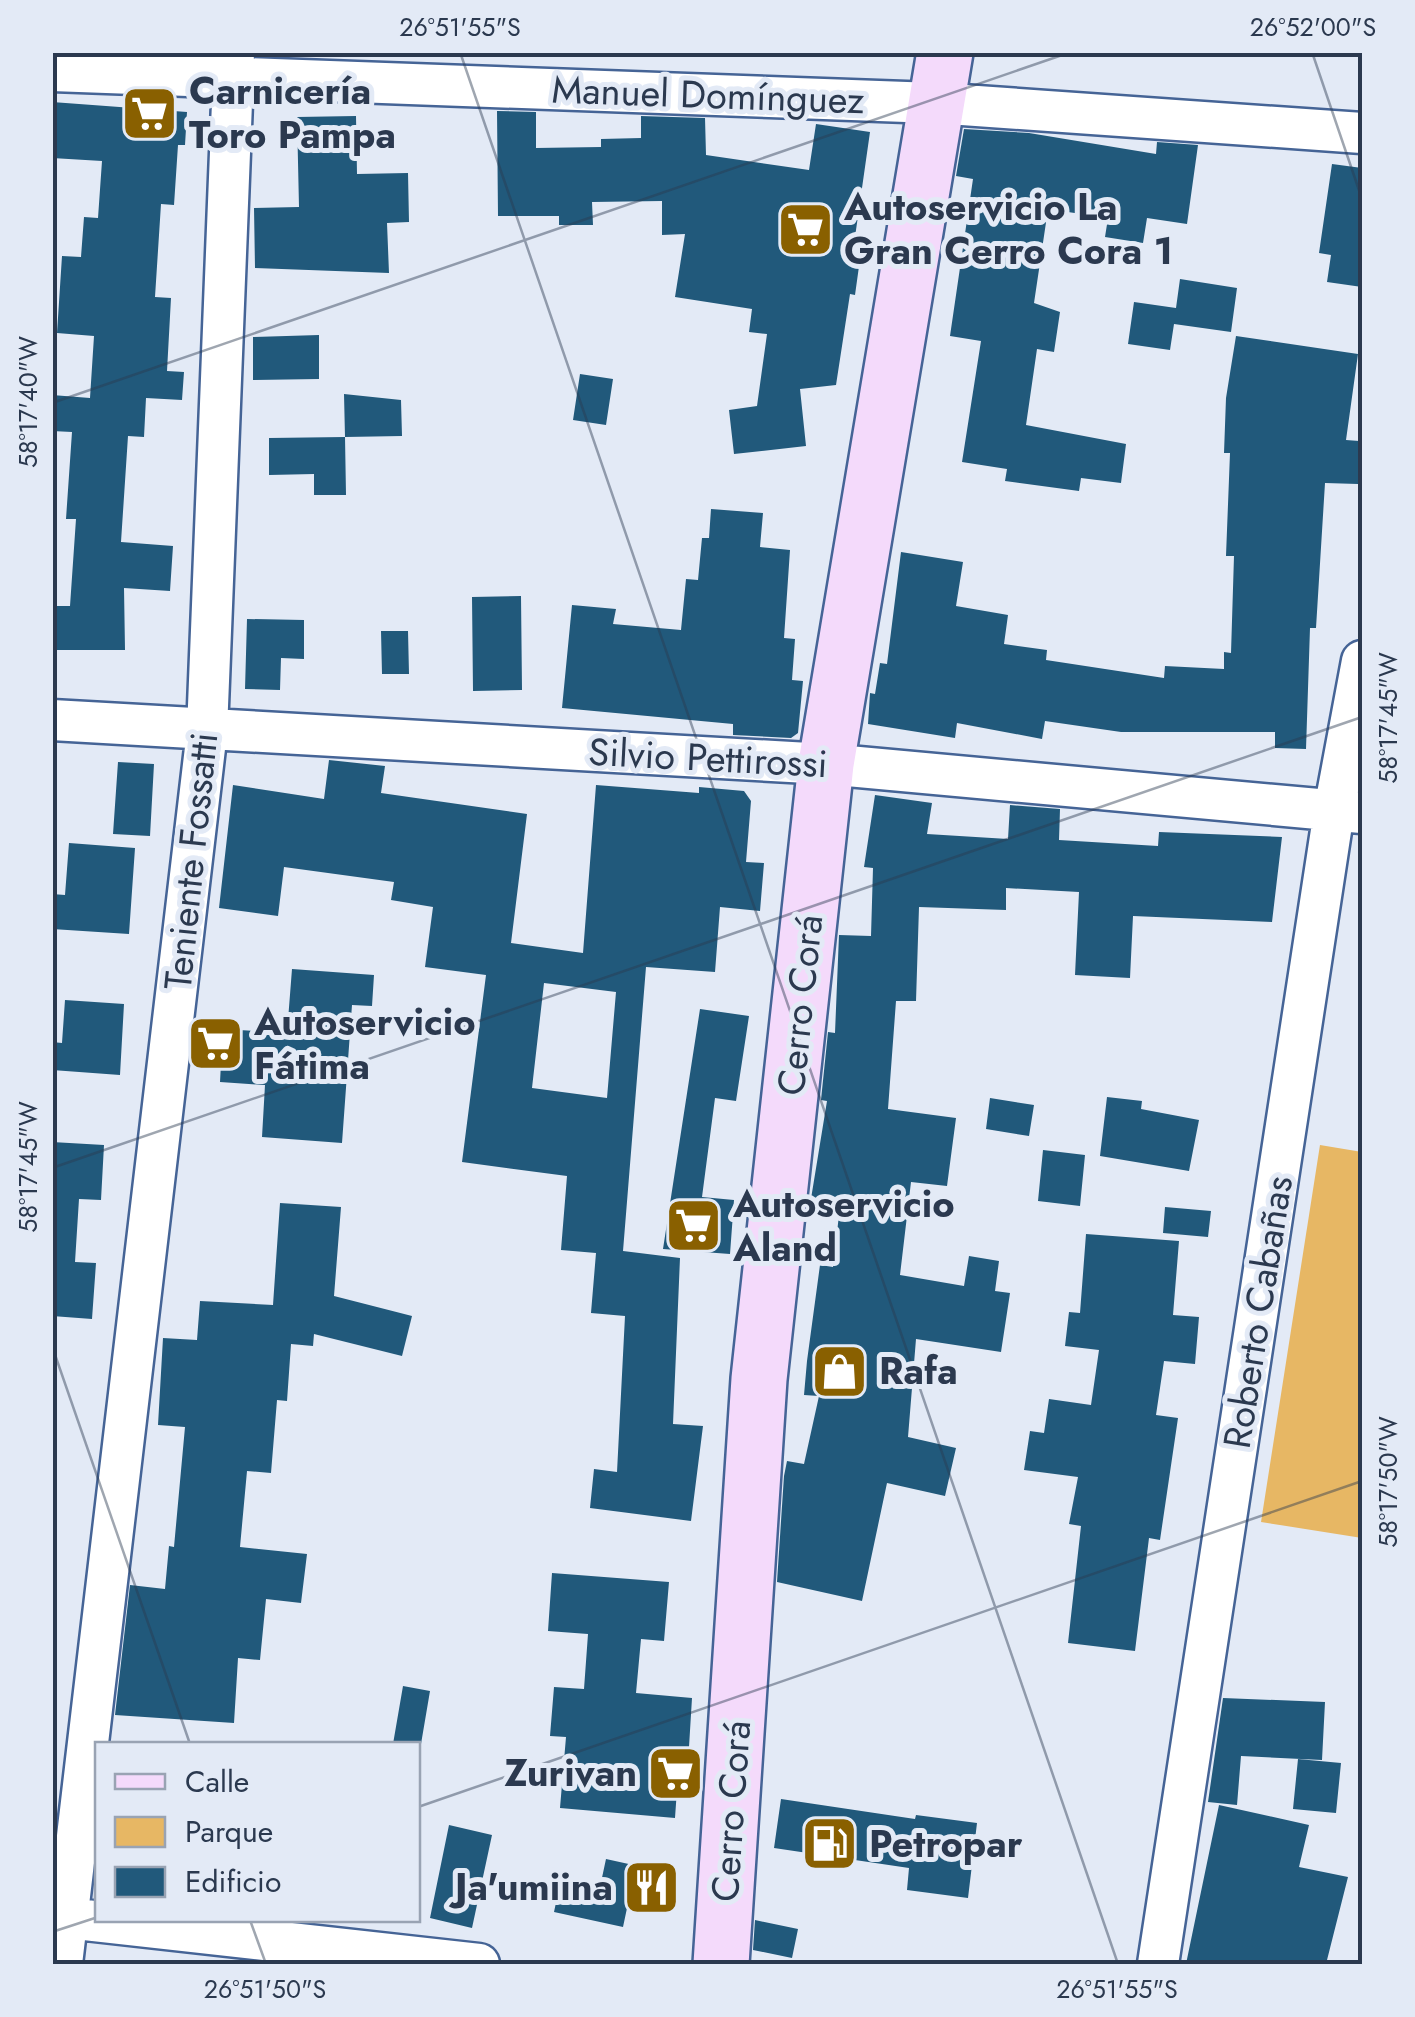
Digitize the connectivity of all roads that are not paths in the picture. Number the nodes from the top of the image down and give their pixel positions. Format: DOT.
graph roads {
  1 [pos="235,65"];
  2 [pos="52,71"];
  3 [pos="939,78"];
  4 [pos="1362,133"];
  5 [pos="1362,660"];
  6 [pos="52,720"];
  7 [pos="206,731"];
  8 [pos="826,764"];
  9 [pos="1348,812"];
  10 [pos="68,1918"];
  11 [pos="95,1921"];
  12 [pos="104,1922"];
  13 [pos="62,1964"];
  14 [pos="479,1964"];
  15 [pos="721,1964"];
  16 [pos="1158,1964"];
  1 -- 2 [label="street, Manuel Domínguez"];
  1 -- 3 [label="street, Manuel Domínguez"];
  1 -- 7 [label="street, Teniente Fossatti"];
  3 -- 4 [label="street, Manuel Domínguez"];
  3 -- 8 [label="street, Cerro Corá"];
  5 -- 9 [label="street, Roberto Cabañas"];
  6 -- 7 [label="street, Silvio Pettirossi"];
  7 -- 8 [label="street, Silvio Pettirossi"];
  7 -- 10 [label="street, Teniente Fossatti"];
  8 -- 9 [label="street, Silvio Pettirossi"];
  8 -- 15 [label="street, Cerro Corá"];
  9 -- 16 [label="street, Roberto Cabañas"];
  10 -- 11 [label="street"];
  10 -- 13 [label="street, Teniente Fossatti"];
  12 -- 14 [label="street"];
}
